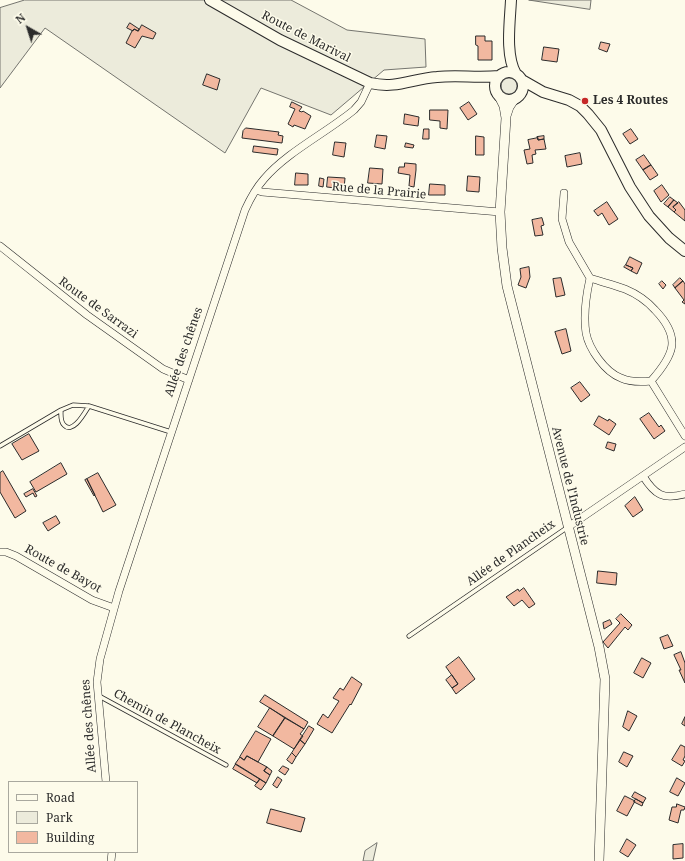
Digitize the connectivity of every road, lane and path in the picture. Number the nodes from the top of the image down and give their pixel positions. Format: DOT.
graph roads {
  1 [pos="210,0"];
  2 [pos="511,0"];
  3 [pos="509,47"];
  4 [pos="500,75"];
  5 [pos="475,76"];
  6 [pos="519,77"];
  7 [pos="370,84"];
  8 [pos="497,92"];
  9 [pos="544,92"];
  10 [pos="517,96"];
  11 [pos="506,118"];
  12 [pos="256,190"];
  13 [pos="564,194"];
  14 [pos="500,212"];
  15 [pos="0,246"];
  16 [pos="685,250"];
  17 [pos="590,278"];
  18 [pos="189,380"];
  19 [pos="651,381"];
  20 [pos="89,406"];
  21 [pos="61,410"];
  22 [pos="171,432"];
  23 [pos="685,436"];
  24 [pos="0,446"];
  25 [pos="685,447"];
  26 [pos="643,476"];
  27 [pos="685,494"];
  28 [pos="568,527"];
  29 [pos="0,552"];
  30 [pos="114,608"];
  31 [pos="409,636"];
  32 [pos="98,695"];
  33 [pos="226,765"];
  34 [pos="106,781"];
  35 [pos="599,861"];
  1 -- 7 [label="main road, Route de Marival"];
  2 -- 3 [label="main road"];
  3 -- 4 [label="main road"];
  3 -- 6 [label="main road"];
  4 -- 5 [label="main road"];
  4 -- 6 [label="main road"];
  4 -- 8 [label="main road"];
  5 -- 7 [label="main road"];
  5 -- 8 [label="main road"];
  6 -- 9 [label="main road"];
  6 -- 10 [label="main road"];
  7 -- 12 [label="street, Allée des chênes"];
  8 -- 10 [label="main road"];
  8 -- 11 [label="street, Avenue de l'Industrie"];
  9 -- 10 [label="main road"];
  9 -- 16 [label="main road"];
  10 -- 11 [label="street, Avenue de l'Industrie"];
  11 -- 14 [label="street, Avenue de l'Industrie"];
  12 -- 14 [label="street, Rue de la Prairie"];
  12 -- 18 [label="street, Allée des chênes"];
  13 -- 17 [label="street"];
  14 -- 28 [label="street, Avenue de l'Industrie"];
  15 -- 18 [label="street, Route de Sarrazi"];
  17 -- 19 [label="street"];
  17 -- 19 [label="street"];
  18 -- 22 [label="street, Allée des chênes"];
  19 -- 23 [label="street"];
  20 -- 21 [label="lane"];
  20 -- 21 [label="lane"];
  20 -- 22 [label="lane"];
  21 -- 24 [label="lane"];
  22 -- 30 [label="street, Allée des chênes"];
  25 -- 26 [label="street, Allée de Plancheix"];
  26 -- 27 [label="street"];
  26 -- 28 [label="street, Allée de Plancheix"];
  28 -- 31 [label="lane, Allée de Plancheix"];
  28 -- 35 [label="street, Avenue de l'Industrie"];
  29 -- 30 [label="street, Route de Bayot"];
  30 -- 32 [label="street, Allée des chênes"];
  32 -- 33 [label="lane, Chemin de Plancheix"];
  32 -- 34 [label="street, Allée des chênes"];
}
